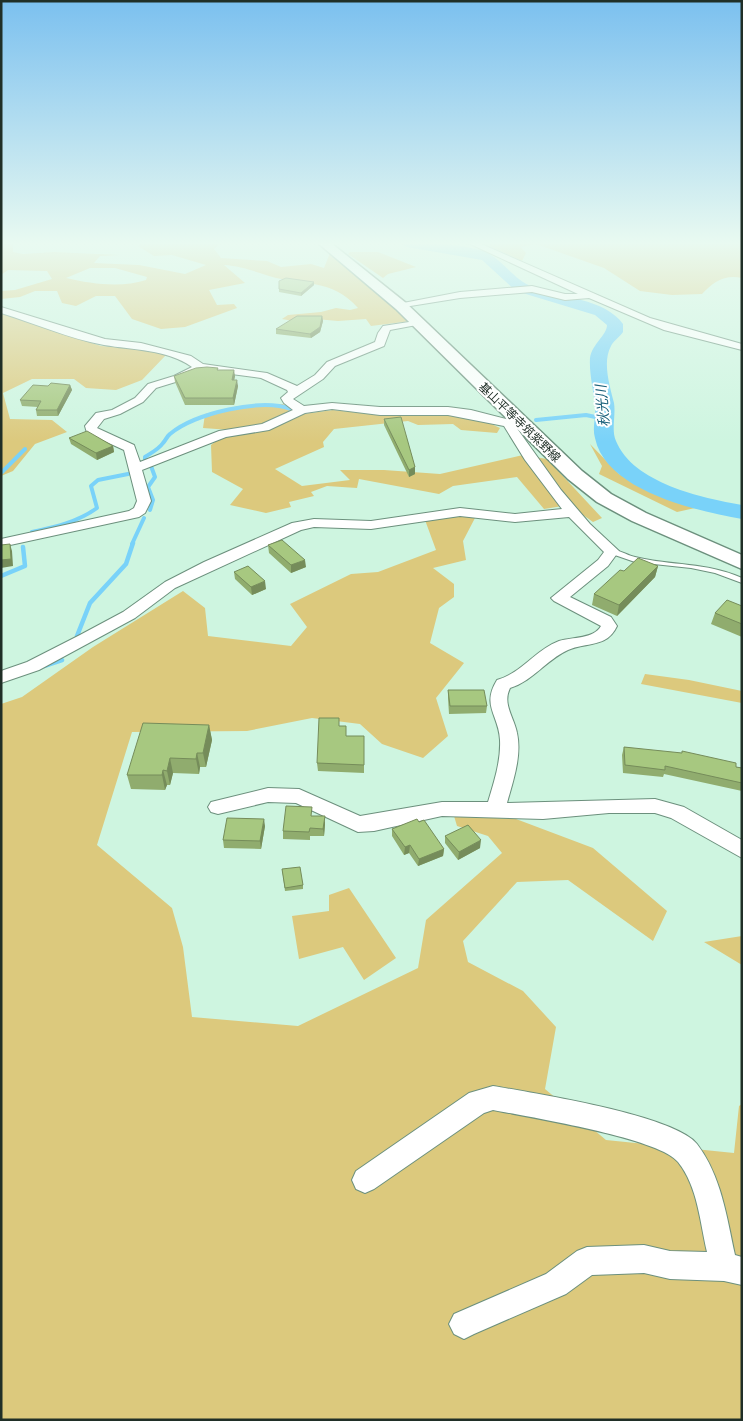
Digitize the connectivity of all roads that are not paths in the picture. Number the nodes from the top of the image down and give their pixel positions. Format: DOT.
graph roads {
  1 [pos="405,309"];
  2 [pos="626,309"];
  3 [pos="1,310"];
  4 [pos="418,322"];
  5 [pos="742,347"];
  6 [pos="200,368"];
  7 [pos="293,392"];
  8 [pos="302,410"];
  9 [pos="515,423"];
  10 [pos="136,468"];
  11 [pos="573,512"];
  12 [pos="1,543"];
  13 [pos="612,551"];
  14 [pos="742,563"];
  15 [pos="742,581"];
  16 [pos="1,677"];
  17 [pos="218,807"];
  18 [pos="496,809"];
  19 [pos="742,850"];
  20 [pos="365,1180"];
  21 [pos="729,1266"];
  22 [pos="464,1324"];
  1 -- 4 [label="main road, 基山平等寺筑紫野線"];
  2 -- 5 [label="street"];
  3 -- 6 [label="street"];
  4 -- 7 [label="street"];
  4 -- 9 [label="main road, 基山平等寺筑紫野線"];
  6 -- 7 [label="street"];
  6 -- 10 [label="street"];
  7 -- 8 [label="street"];
  8 -- 9 [label="street"];
  8 -- 10 [label="street"];
  9 -- 11 [label="street"];
  9 -- 14 [label="main road, 基山平等寺筑紫野線"];
  10 -- 12 [label="street"];
  11 -- 13 [label="street"];
  11 -- 16 [label="street"];
  13 -- 15 [label="lane"];
  13 -- 18 [label="street"];
  17 -- 18 [label="street"];
  18 -- 19 [label="street"];
  20 -- 21 [label="street"];
  21 -- 22 [label="street"];
}
